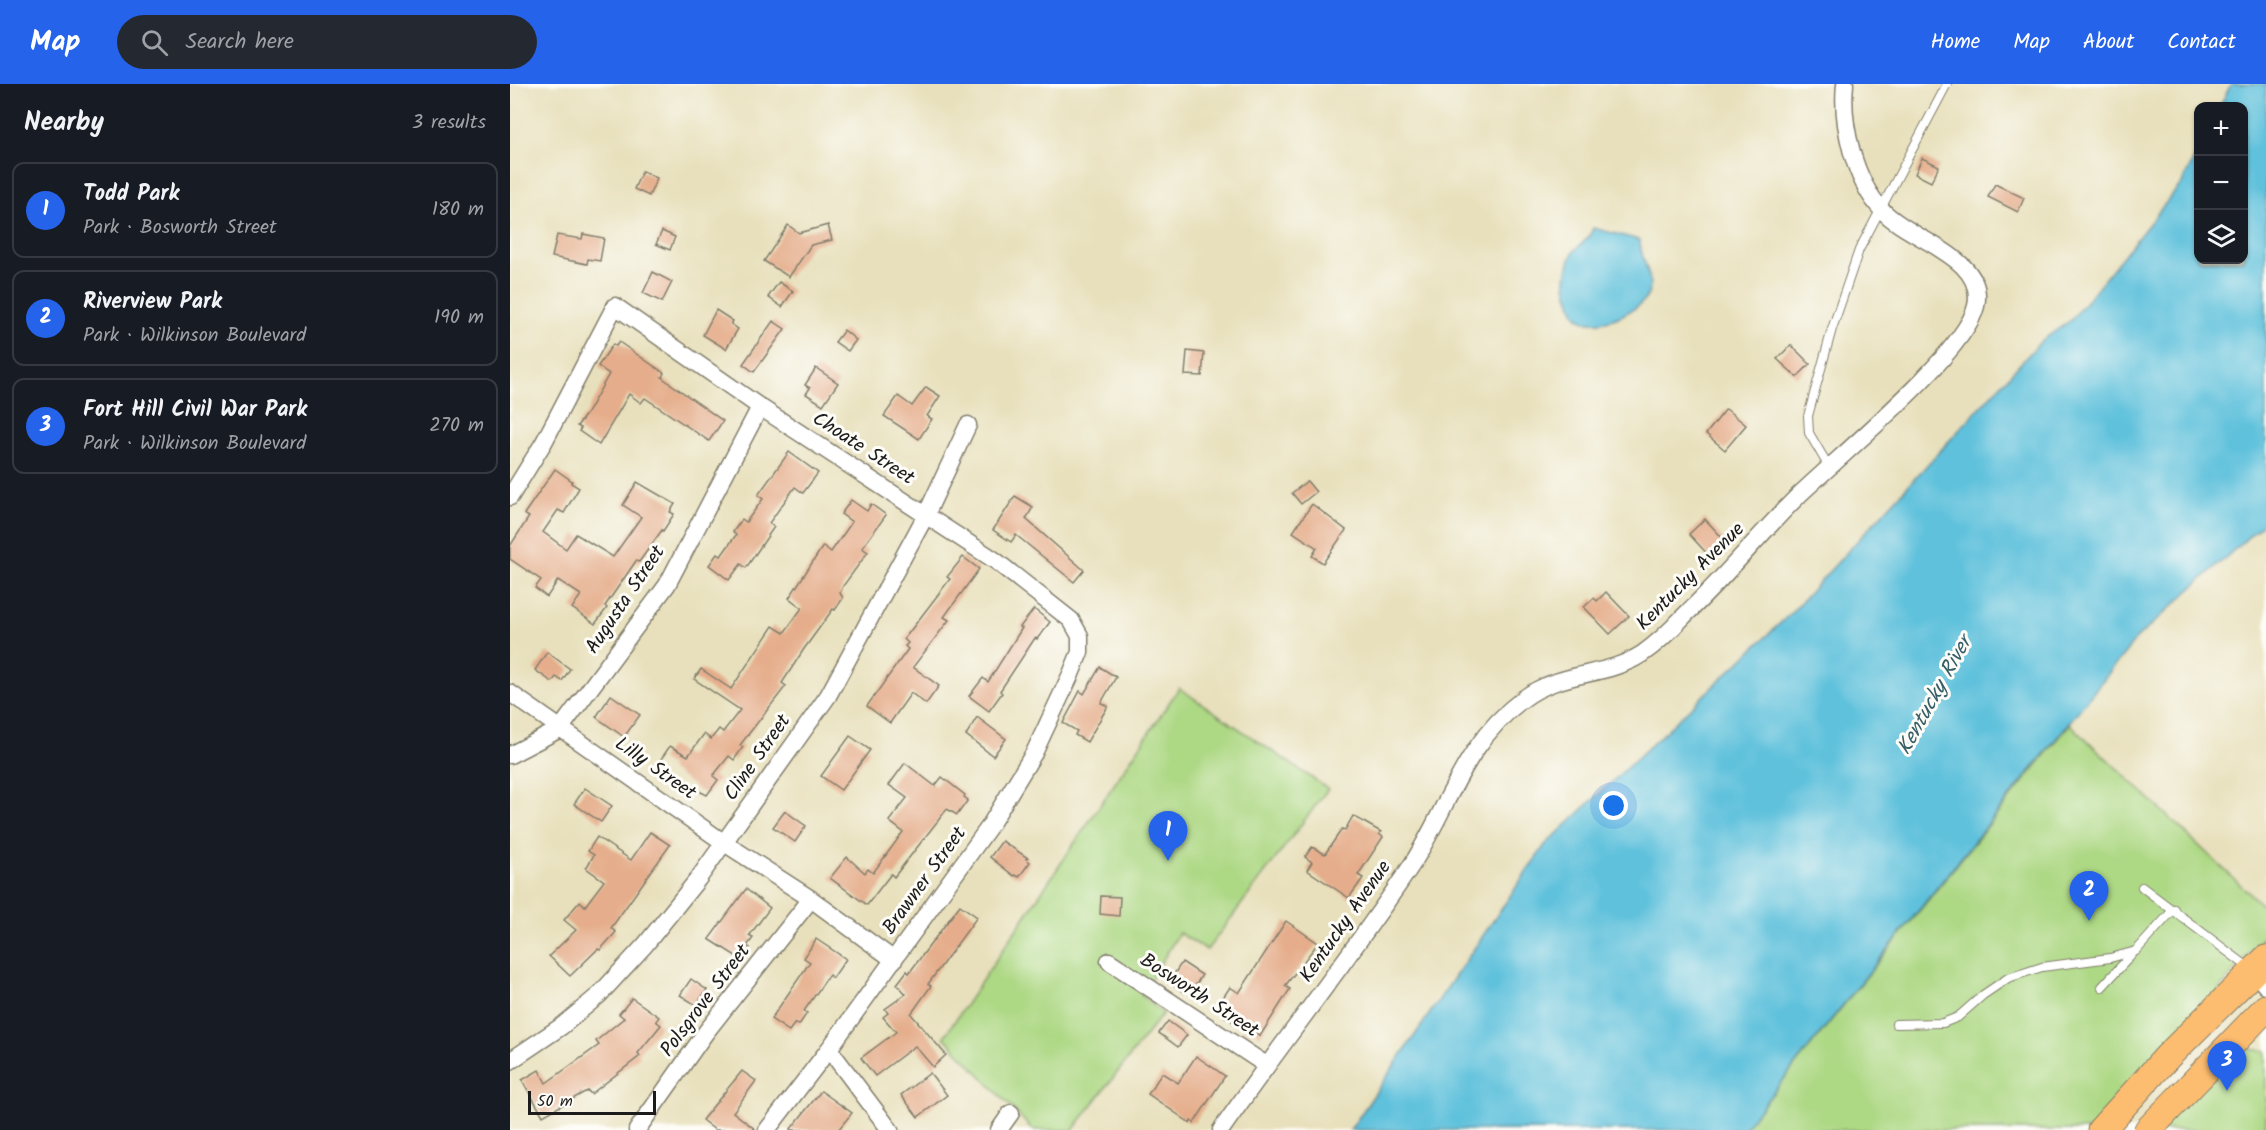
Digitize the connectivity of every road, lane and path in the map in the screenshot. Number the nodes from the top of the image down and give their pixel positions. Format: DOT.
graph roads {
  1 [pos="1845,84"];
  2 [pos="1947,84"];
  3 [pos="1881,210"];
  4 [pos="760,407"];
  5 [pos="968,425"];
  6 [pos="1829,467"];
  7 [pos="510,497"];
  8 [pos="926,515"];
  9 [pos="1080,636"];
  10 [pos="510,693"];
  11 [pos="560,729"];
  12 [pos="510,755"];
  13 [pos="723,842"];
  14 [pos="2142,887"];
  15 [pos="811,899"];
  16 [pos="2174,909"];
  17 [pos="2136,951"];
  18 [pos="894,960"];
  19 [pos="1109,961"];
  20 [pos="2262,972"];
  21 [pos="2102,987"];
  22 [pos="2266,1008"];
  23 [pos="1896,1024"];
  24 [pos="829,1049"];
  25 [pos="510,1061"];
  26 [pos="1266,1065"];
  27 [pos="1011,1113"];
  28 [pos="638,1130"];
  29 [pos="767,1130"];
  30 [pos="890,1130"];
  31 [pos="999,1130"];
  32 [pos="1221,1130"];
  33 [pos="2101,1130"];
  34 [pos="2148,1130"];
  1 -- 3 [label="street, Kentucky Avenue"];
  2 -- 3 [label="lane"];
  3 -- 6 [label="lane"];
  3 -- 6 [label="street, Kentucky Avenue"];
  4 -- 7 [label="street, Choate Street"];
  4 -- 8 [label="street, Choate Street"];
  4 -- 11 [label="street, Augusta Street"];
  5 -- 8 [label="street, Cline Street"];
  6 -- 26 [label="street, Kentucky Avenue"];
  8 -- 9 [label="street, Choate Street"];
  8 -- 13 [label="street, Cline Street"];
  9 -- 18 [label="street, Brawner Street"];
  10 -- 11 [label="street, Lilly Street"];
  11 -- 12 [label="street, Augusta Street"];
  11 -- 13 [label="street, Lilly Street"];
  13 -- 15 [label="street, Lilly Street"];
  13 -- 25 [label="street, Cline Street"];
  14 -- 16 [label="lane"];
  15 -- 18 [label="street, Lilly Street"];
  15 -- 28 [label="street, Polsgrove Street"];
  16 -- 17 [label="lane"];
  16 -- 20 [label="lane"];
  17 -- 21 [label="lane"];
  17 -- 23 [label="lane"];
  18 -- 24 [label="street, Brawner Street"];
  19 -- 26 [label="street, Bosworth Street"];
  20 -- 33 [label="highway"];
  22 -- 34 [label="highway"];
  24 -- 29 [label="street, Brawner Street"];
  24 -- 30 [label="street"];
  26 -- 32 [label="street, Kentucky Avenue"];
  27 -- 31 [label="street"];
}
